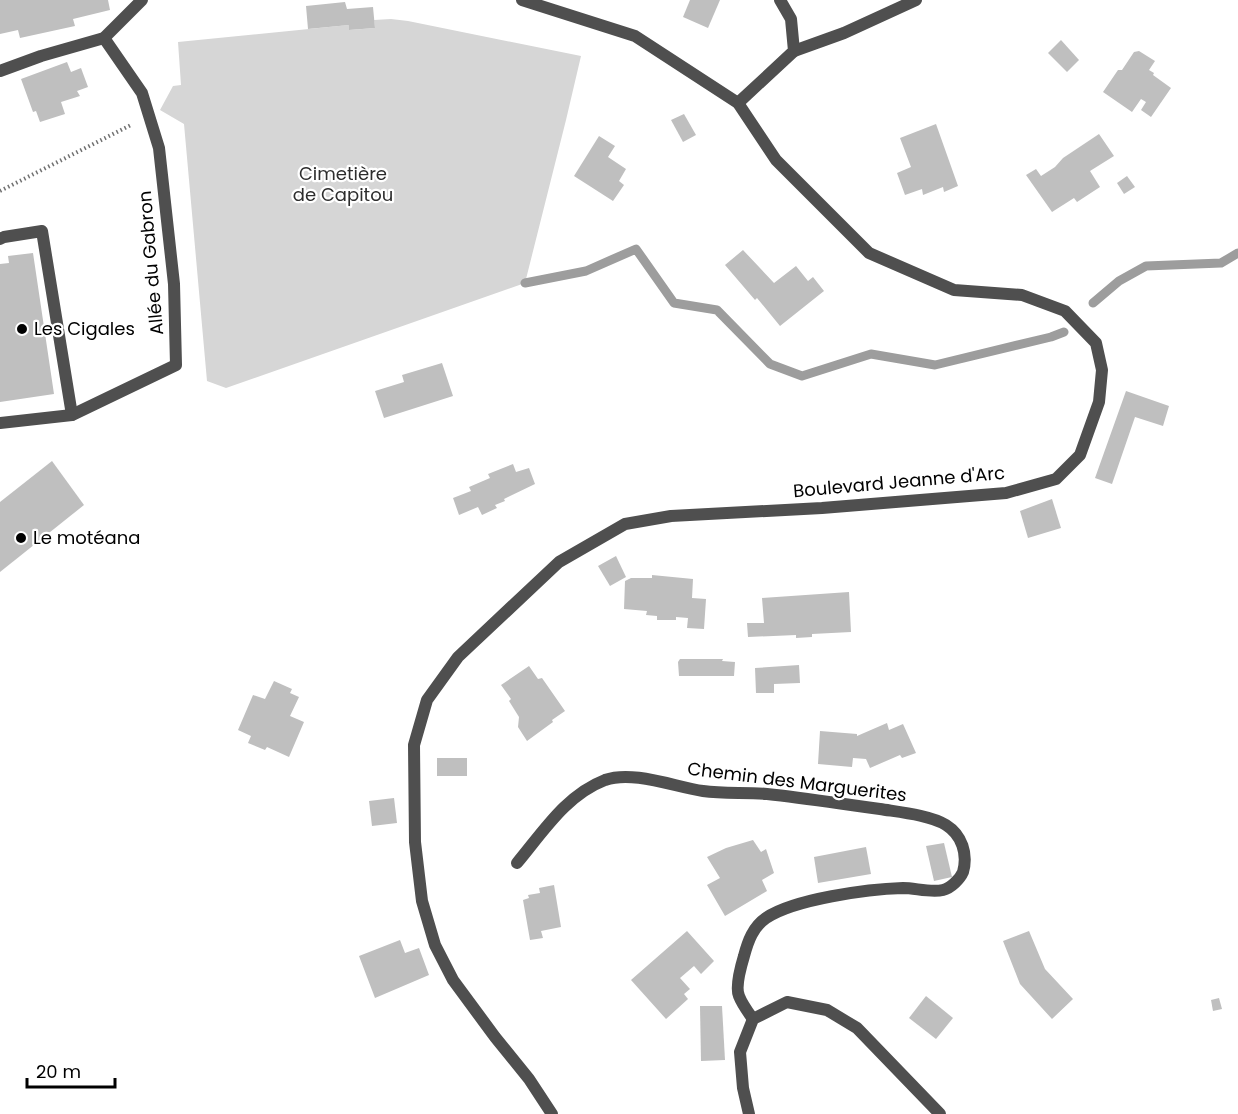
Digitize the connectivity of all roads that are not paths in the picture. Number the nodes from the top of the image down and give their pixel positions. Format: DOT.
graph roads {
  1 [pos="142,0"];
  2 [pos="522,0"];
  3 [pos="780,0"];
  4 [pos="916,0"];
  5 [pos="104,38"];
  6 [pos="794,51"];
  7 [pos="0,70"];
  8 [pos="738,103"];
  9 [pos="0,239"];
  10 [pos="72,415"];
  11 [pos="0,423"];
  12 [pos="517,863"];
  13 [pos="753,1019"];
  14 [pos="552,1114"];
  15 [pos="749,1114"];
  16 [pos="940,1114"];
  1 -- 5 [label="street"];
  2 -- 8 [label="street, Boulevard Jeanne d'Arc"];
  3 -- 6 [label="street"];
  4 -- 6 [label="street"];
  5 -- 7 [label="street"];
  5 -- 10 [label="street, Allée du Gabron"];
  6 -- 8 [label="street"];
  8 -- 14 [label="street, Boulevard Jeanne d'Arc"];
  9 -- 10 [label="street"];
  10 -- 11 [label="street, Allée du Gabron"];
  12 -- 13 [label="street, Chemin des Marguerites"];
  13 -- 15 [label="street"];
  13 -- 16 [label="street"];
}
